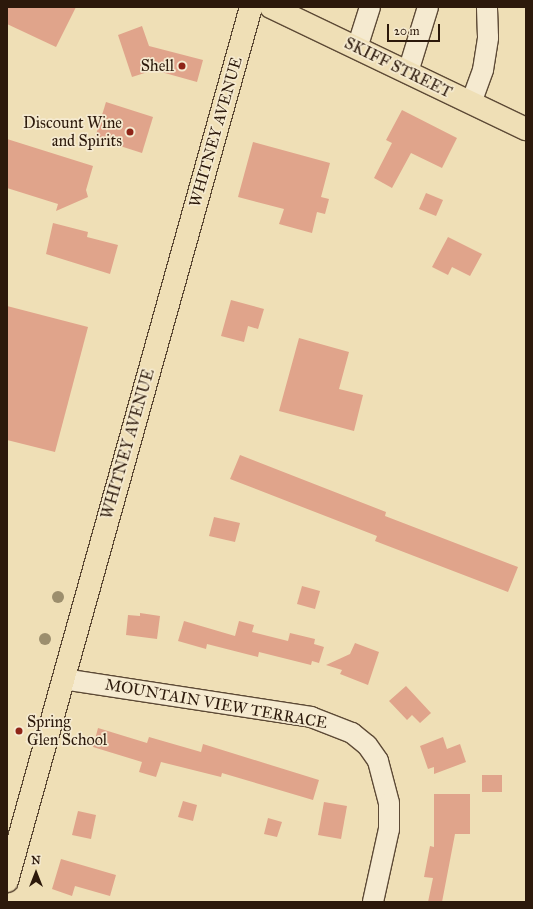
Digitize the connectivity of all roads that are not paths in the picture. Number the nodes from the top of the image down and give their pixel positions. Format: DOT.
graph roads {
  1 [pos="251,7"];
  2 [pos="270,7"];
  3 [pos="370,7"];
  4 [pos="428,7"];
  5 [pos="487,7"];
  6 [pos="357,48"];
  7 [pos="408,72"];
  8 [pos="471,102"];
  9 [pos="526,129"];
  10 [pos="63,679"];
  11 [pos="7,881"];
  12 [pos="373,902"];
  1 -- 10 [label="main road, WHITNEY AVENUE"];
  2 -- 6 [label="main road, SKIFF STREET"];
  3 -- 6 [label="street"];
  4 -- 7 [label="street"];
  5 -- 8 [label="street"];
  6 -- 7 [label="main road, SKIFF STREET"];
  7 -- 8 [label="main road, SKIFF STREET"];
  8 -- 9 [label="main road, SKIFF STREET"];
  10 -- 11 [label="main road, WHITNEY AVENUE"];
  10 -- 12 [label="street, MOUNTAIN VIEW TERRACE"];
}
